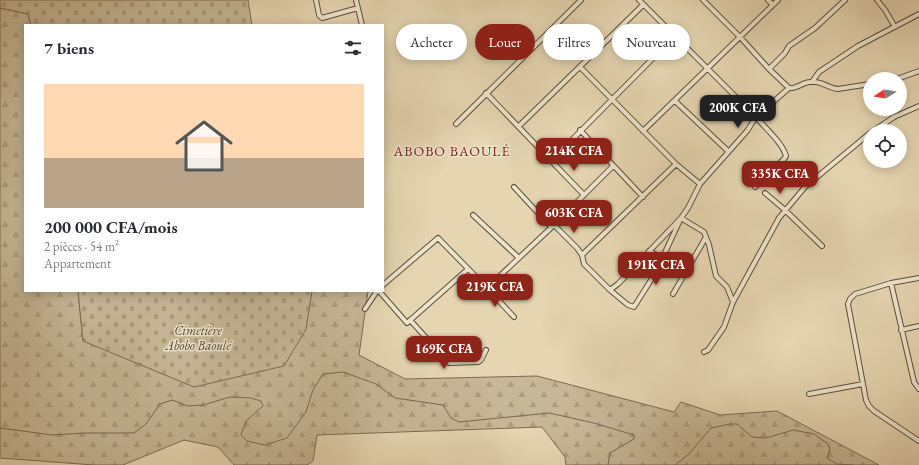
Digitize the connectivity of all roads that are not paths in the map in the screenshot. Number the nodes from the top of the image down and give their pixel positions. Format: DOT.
graph roads {
  1 [pos="316,0"];
  2 [pos="356,0"];
  3 [pos="580,0"];
  4 [pos="639,0"];
  5 [pos="703,0"];
  6 [pos="768,0"];
  7 [pos="778,0"];
  8 [pos="845,0"];
  9 [pos="877,0"];
  10 [pos="643,5"];
  11 [pos="773,5"];
  12 [pos="358,8"];
  13 [pos="919,14"];
  14 [pos="362,24"];
  15 [pos="662,24"];
  16 [pos="895,27"];
  17 [pos="740,37"];
  18 [pos="690,52"];
  19 [pos="651,60"];
  20 [pos="580,68"];
  21 [pos="769,69"];
  22 [pos="707,70"];
  23 [pos="919,71"];
  24 [pos="907,75"];
  25 [pos="812,82"];
  26 [pos="863,85"];
  27 [pos="789,88"];
  28 [pos="486,93"];
  29 [pos="612,100"];
  30 [pos="675,101"];
  31 [pos="919,106"];
  32 [pos="756,118"];
  33 [pos="456,124"];
  34 [pos="884,124"];
  35 [pos="519,126"];
  36 [pos="580,130"];
  37 [pos="643,131"];
  38 [pos="863,139"];
  39 [pos="728,152"];
  40 [pos="552,160"];
  41 [pos="676,164"];
  42 [pos="613,166"];
  43 [pos="700,184"];
  44 [pos="514,187"];
  45 [pos="755,187"];
  46 [pos="765,193"];
  47 [pos="584,195"];
  48 [pos="643,197"];
  49 [pos="785,210"];
  50 [pos="474,215"];
  51 [pos="681,218"];
  52 [pos="552,226"];
  53 [pos="706,237"];
  54 [pos="822,246"];
  55 [pos="649,251"];
  56 [pos="582,255"];
  57 [pos="519,258"];
  58 [pos="662,258"];
  59 [pos="468,269"];
  60 [pos="919,278"];
  61 [pos="891,283"];
  62 [pos="384,284"];
  63 [pos="487,288"];
  64 [pos="740,289"];
  65 [pos="610,290"];
  66 [pos="729,291"];
  67 [pos="377,292"];
  68 [pos="379,292"];
  69 [pos="673,294"];
  70 [pos="733,302"];
  71 [pos="365,309"];
  72 [pos="514,317"];
  73 [pos="410,320"];
  74 [pos="919,326"];
  75 [pos="901,330"];
  76 [pos="486,350"];
  77 [pos="704,352"];
  78 [pos="863,384"];
  79 [pos="919,389"];
  80 [pos="809,394"];
  81 [pos="919,441"];
  1 -- 12 [label="street"];
  2 -- 12 [label="street"];
  3 -- 28 [label="street"];
  4 -- 10 [label="street"];
  5 -- 17 [label="street"];
  6 -- 11 [label="street"];
  7 -- 11 [label="street"];
  8 -- 21 [label="street"];
  9 -- 16 [label="street"];
  10 -- 15 [label="street"];
  10 -- 20 [label="street"];
  11 -- 17 [label="street"];
  12 -- 14 [label="street"];
  13 -- 16 [label="street"];
  16 -- 25 [label="street"];
  17 -- 21 [label="street"];
  17 -- 22 [label="street"];
  18 -- 22 [label="street"];
  19 -- 29 [label="street"];
  20 -- 29 [label="street"];
  20 -- 35 [label="street"];
  21 -- 27 [label="street"];
  22 -- 30 [label="street"];
  22 -- 32 [label="street"];
  23 -- 24 [label="street"];
  25 -- 26 [label="street"];
  25 -- 27 [label="street"];
  27 -- 32 [label="street"];
  28 -- 33 [label="street"];
  28 -- 35 [label="street"];
  29 -- 36 [label="street"];
  29 -- 37 [label="street"];
  30 -- 37 [label="street"];
  30 -- 39 [label="street"];
  31 -- 34 [label="street"];
  32 -- 39 [label="street"];
  32 -- 45 [label="street"];
  35 -- 40 [label="street"];
  36 -- 40 [label="street"];
  36 -- 42 [label="street"];
  37 -- 41 [label="street"];
  38 -- 49 [label="street"];
  39 -- 43 [label="street"];
  40 -- 47 [label="street"];
  41 -- 43 [label="street"];
  41 -- 48 [label="street"];
  42 -- 47 [label="street"];
  42 -- 48 [label="street"];
  43 -- 51 [label="street"];
  44 -- 52 [label="street"];
  46 -- 49 [label="street"];
  47 -- 52 [label="street"];
  48 -- 56 [label="street"];
  49 -- 54 [label="street"];
  49 -- 64 [label="street"];
  50 -- 57 [label="street"];
  51 -- 53 [label="street"];
  51 -- 55 [label="street"];
  51 -- 58 [label="street"];
  52 -- 56 [label="street"];
  52 -- 57 [label="street"];
  53 -- 66 [label="street"];
  53 -- 69 [label="street"];
  55 -- 58 [label="street"];
  55 -- 65 [label="street"];
  56 -- 65 [label="street"];
  57 -- 63 [label="street"];
  58 -- 65 [label="street"];
  59 -- 62 [label="street"];
  59 -- 63 [label="street"];
  59 -- 73 [label="street"];
  60 -- 61 [label="street"];
  61 -- 75 [label="street"];
  61 -- 78 [label="street"];
  63 -- 72 [label="street"];
  64 -- 66 [label="street"];
  64 -- 70 [label="street"];
  66 -- 70 [label="street"];
  67 -- 71 [label="street"];
  68 -- 73 [label="street"];
  70 -- 77 [label="street"];
  73 -- 76 [label="street"];
  74 -- 75 [label="street"];
  75 -- 79 [label="street"];
  78 -- 80 [label="street"];
  78 -- 81 [label="street"];
}
